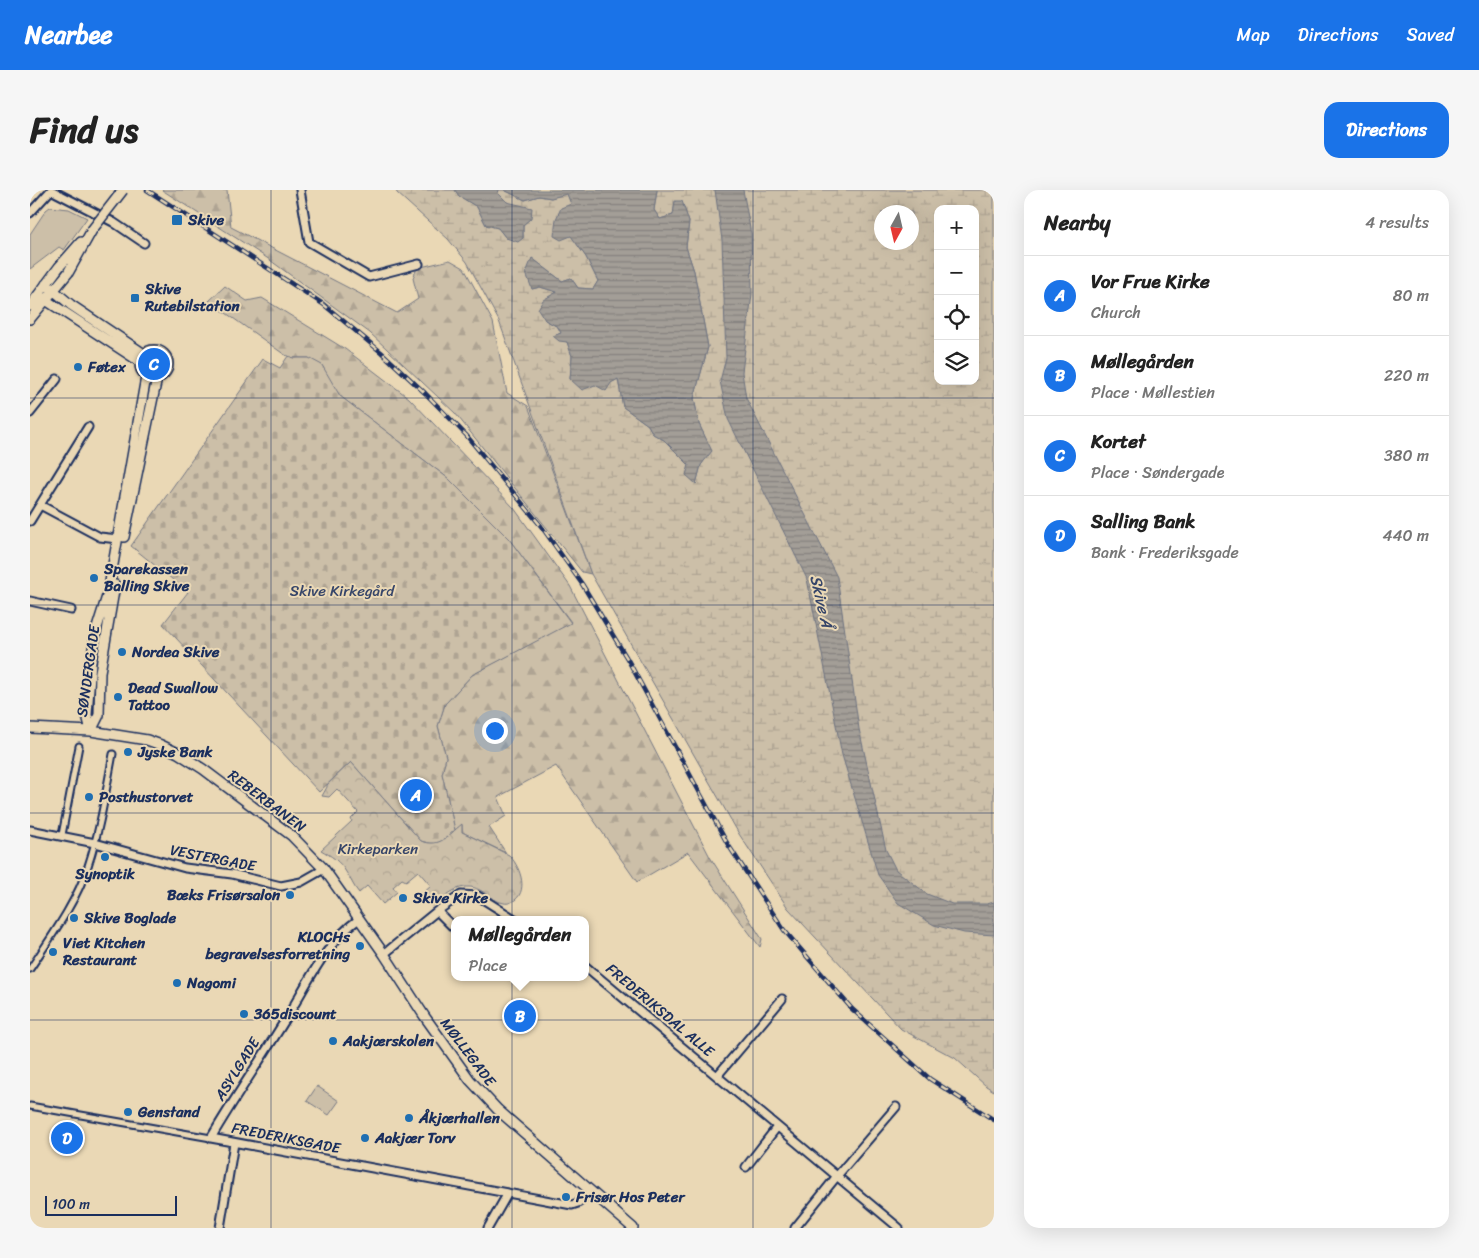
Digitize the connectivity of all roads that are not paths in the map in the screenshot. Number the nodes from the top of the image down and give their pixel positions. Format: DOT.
graph roads {
  1 [pos="123,190"];
  2 [pos="300,190"];
  3 [pos="30,213"];
  4 [pos="92,230"];
  5 [pos="144,243"];
  6 [pos="419,264"];
  7 [pos="46,284"];
  8 [pos="54,291"];
  9 [pos="38,295"];
  10 [pos="46,301"];
  11 [pos="30,306"];
  12 [pos="30,319"];
  13 [pos="142,357"];
  14 [pos="146,377"];
  15 [pos="157,378"];
  16 [pos="57,379"];
  17 [pos="30,413"];
  18 [pos="88,427"];
  19 [pos="40,505"];
  20 [pos="30,521"];
  21 [pos="118,539"];
  22 [pos="30,601"];
  23 [pos="71,610"];
  24 [pos="30,728"];
  25 [pos="91,731"];
  26 [pos="79,746"];
  27 [pos="113,754"];
  28 [pos="30,830"];
  29 [pos="62,835"];
  30 [pos="95,843"];
  31 [pos="324,869"];
  32 [pos="437,911"];
  33 [pos="510,916"];
  34 [pos="359,919"];
  35 [pos="451,925"];
  36 [pos="384,954"];
  37 [pos="30,969"];
  38 [pos="589,969"];
  39 [pos="782,999"];
  40 [pos="716,1076"];
  41 [pos="30,1106"];
  42 [pos="896,1107"];
  43 [pos="777,1127"];
  44 [pos="211,1138"];
  45 [pos="234,1143"];
  46 [pos="746,1166"];
  47 [pos="837,1176"];
  48 [pos="592,1192"];
  49 [pos="508,1193"];
  50 [pos="220,1228"];
  51 [pos="488,1228"];
  52 [pos="633,1228"];
  53 [pos="796,1228"];
  54 [pos="899,1228"];
  1 -- 4 [label="street, bridge"];
  2 -- 6 [label="street"];
  3 -- 5 [label="street"];
  4 -- 7 [label="street"];
  4 -- 8 [label="street"];
  7 -- 8 [label="street"];
  7 -- 9 [label="street"];
  8 -- 10 [label="street"];
  8 -- 13 [label="street"];
  9 -- 10 [label="street"];
  9 -- 11 [label="street"];
  10 -- 12 [label="street"];
  10 -- 13 [label="street"];
  13 -- 14 [label="street"];
  13 -- 15 [label="street"];
  14 -- 15 [label="street"];
  14 -- 21 [label="street, SØNDERGADE"];
  15 -- 25 [label="street, SØNDERGADE"];
  16 -- 17 [label="street"];
  18 -- 19 [label="street"];
  19 -- 20 [label="street"];
  19 -- 21 [label="street"];
  21 -- 25 [label="street, SØNDERGADE"];
  22 -- 23 [label="street"];
  24 -- 25 [label="street, REBERBANEN"];
  25 -- 31 [label="street, REBERBANEN"];
  26 -- 29 [label="street"];
  27 -- 30 [label="street"];
  28 -- 29 [label="street, VESTERGADE"];
  29 -- 30 [label="street, VESTERGADE"];
  30 -- 31 [label="street, VESTERGADE"];
  30 -- 37 [label="street"];
  31 -- 34 [label="street, REBERBANEN"];
  32 -- 33 [label="street"];
  32 -- 35 [label="street"];
  32 -- 36 [label="street"];
  34 -- 36 [label="street, REBERBANEN"];
  34 -- 44 [label="street, ASYLGADE"];
  36 -- 48 [label="street, MØLLEGADE"];
  38 -- 40 [label="street, FREDERIKSDAL ALLE"];
  39 -- 40 [label="street, FREDERIKSDAL ALLE"];
  40 -- 43 [label="street, FREDERIKSDAL ALLE"];
  41 -- 44 [label="street, FREDERIKSGADE"];
  42 -- 47 [label="street"];
  43 -- 46 [label="street"];
  43 -- 47 [label="street, FREDERIKSDAL ALLE"];
  44 -- 45 [label="street, FREDERIKSGADE"];
  45 -- 49 [label="street, FREDERIKSGADE"];
  45 -- 50 [label="street"];
  47 -- 53 [label="street"];
  47 -- 54 [label="street, FREDERIKSDAL ALLE"];
  48 -- 49 [label="street, FREDERIKSGADE"];
  48 -- 52 [label="street, MØLLEGADE"];
  49 -- 51 [label="street"];
}
